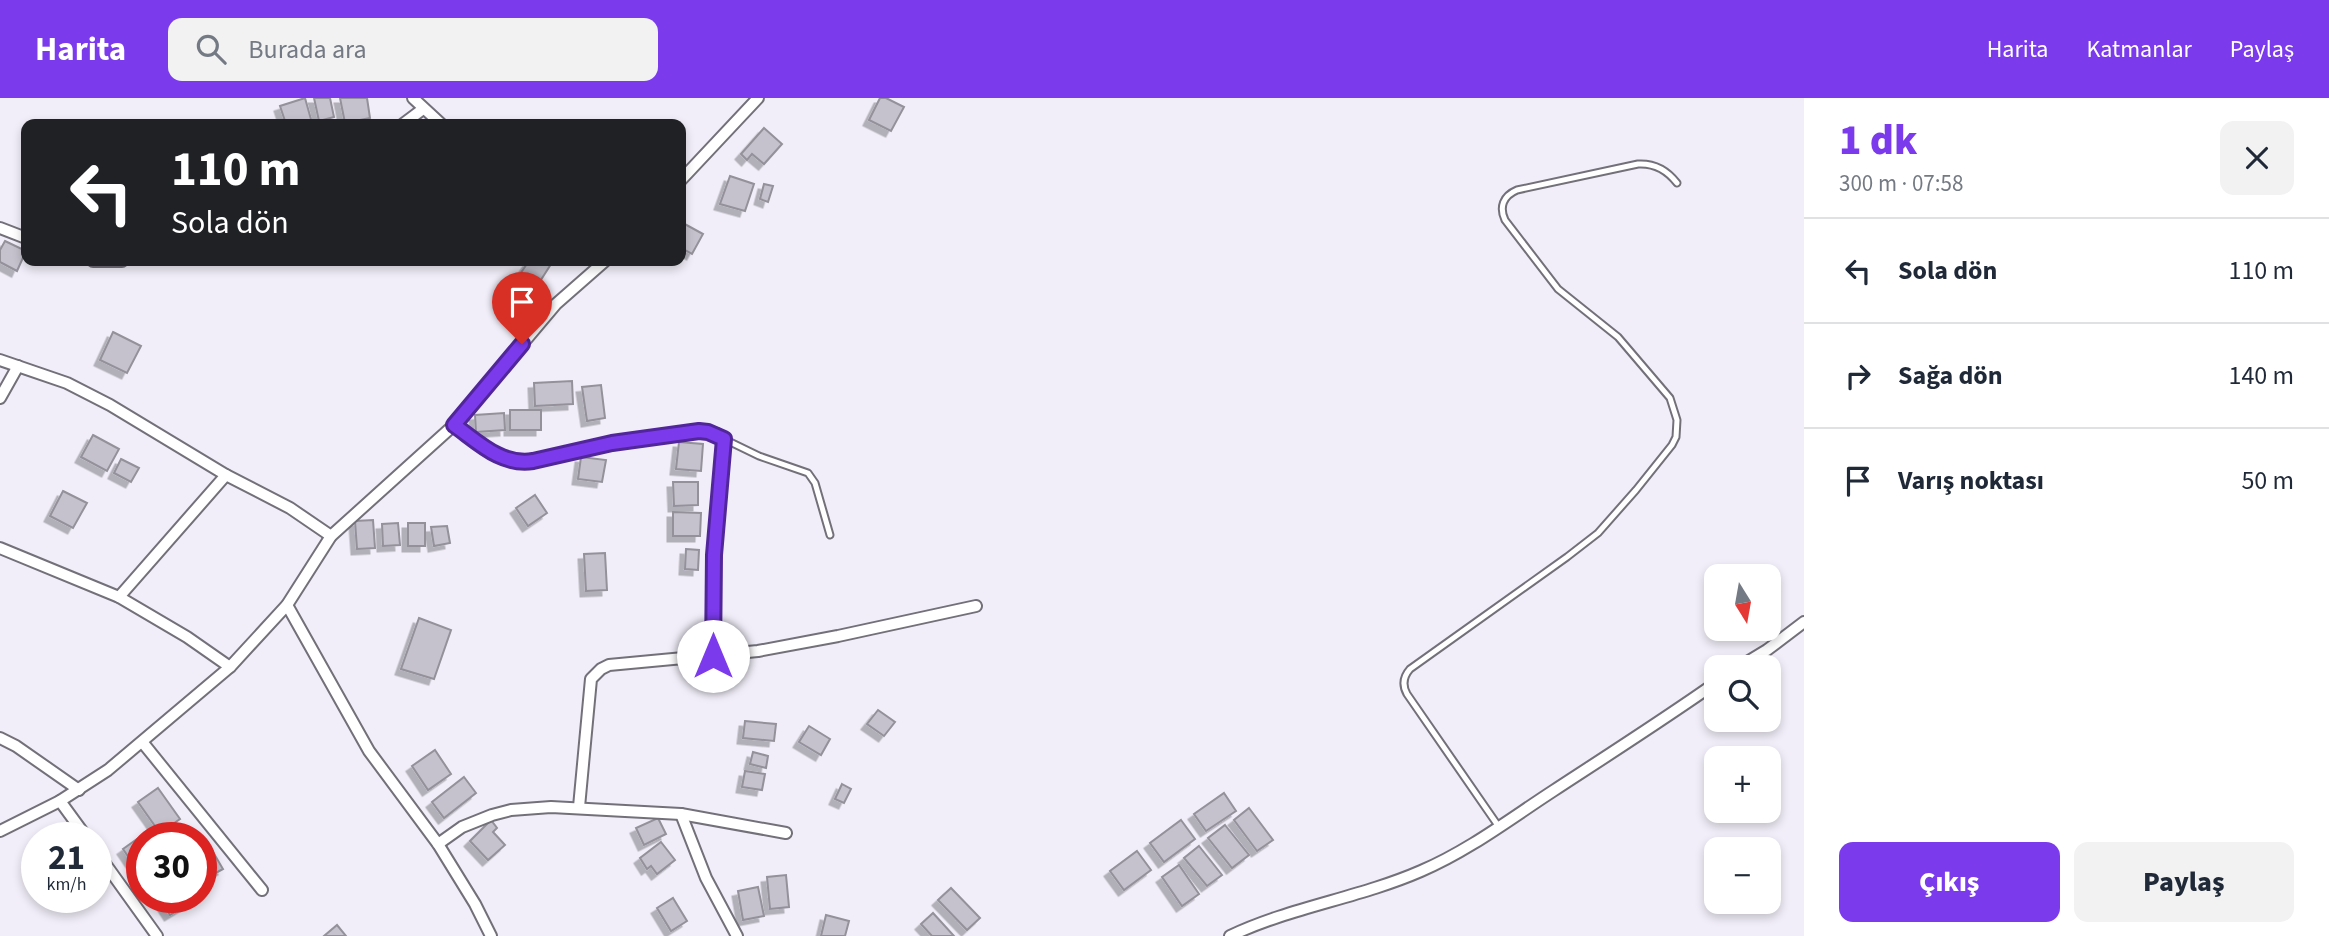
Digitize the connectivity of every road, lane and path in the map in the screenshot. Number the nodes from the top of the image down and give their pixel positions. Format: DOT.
graph roads {
  1 [pos="414,98"];
  2 [pos="758,98"];
  3 [pos="423,109"];
  4 [pos="410,119"];
  5 [pos="435,119"];
  6 [pos="686,175"];
  7 [pos="1677,183"];
  8 [pos="0,228"];
  9 [pos="21,236"];
  10 [pos="598,266"];
  11 [pos="0,360"];
  12 [pos="18,366"];
  13 [pos="0,398"];
  14 [pos="454,425"];
  15 [pos="724,439"];
  16 [pos="226,475"];
  17 [pos="830,535"];
  18 [pos="331,536"];
  19 [pos="0,548"];
  20 [pos="119,597"];
  21 [pos="287,605"];
  22 [pos="976,606"];
  23 [pos="1804,622"];
  24 [pos="1759,655"];
  25 [pos="713,656"];
  26 [pos="230,667"];
  27 [pos="1704,691"];
  28 [pos="0,738"];
  29 [pos="143,743"];
  30 [pos="79,790"];
  31 [pos="60,801"];
  32 [pos="579,807"];
  33 [pos="681,814"];
  34 [pos="75,822"];
  35 [pos="1499,827"];
  36 [pos="0,831"];
  37 [pos="786,833"];
  38 [pos="438,844"];
  39 [pos="112,873"];
  40 [pos="262,890"];
  41 [pos="158,936"];
  42 [pos="491,936"];
  43 [pos="737,936"];
  44 [pos="1230,936"];
  1 -- 3 [label="street"];
  2 -- 6 [label="street"];
  3 -- 4 [label="street"];
  3 -- 5 [label="street"];
  7 -- 35 [label="lane"];
  8 -- 9 [label="street"];
  10 -- 14 [label="street"];
  11 -- 12 [label="street"];
  12 -- 13 [label="street"];
  12 -- 16 [label="street"];
  14 -- 15 [label="street"];
  14 -- 18 [label="street"];
  15 -- 17 [label="lane"];
  15 -- 25 [label="street"];
  16 -- 18 [label="street"];
  16 -- 20 [label="street"];
  18 -- 21 [label="street"];
  19 -- 20 [label="street"];
  20 -- 26 [label="street"];
  21 -- 26 [label="street"];
  21 -- 38 [label="street"];
  22 -- 25 [label="street"];
  23 -- 24 [label="street"];
  25 -- 32 [label="street"];
  26 -- 29 [label="street"];
  27 -- 35 [label="street"];
  28 -- 30 [label="street"];
  29 -- 30 [label="street"];
  29 -- 40 [label="street"];
  30 -- 31 [label="street"];
  31 -- 34 [label="street"];
  31 -- 36 [label="street"];
  32 -- 33 [label="street"];
  32 -- 38 [label="street"];
  33 -- 37 [label="street"];
  33 -- 43 [label="street"];
  35 -- 44 [label="street"];
  38 -- 42 [label="street"];
  39 -- 41 [label="street"];
}
